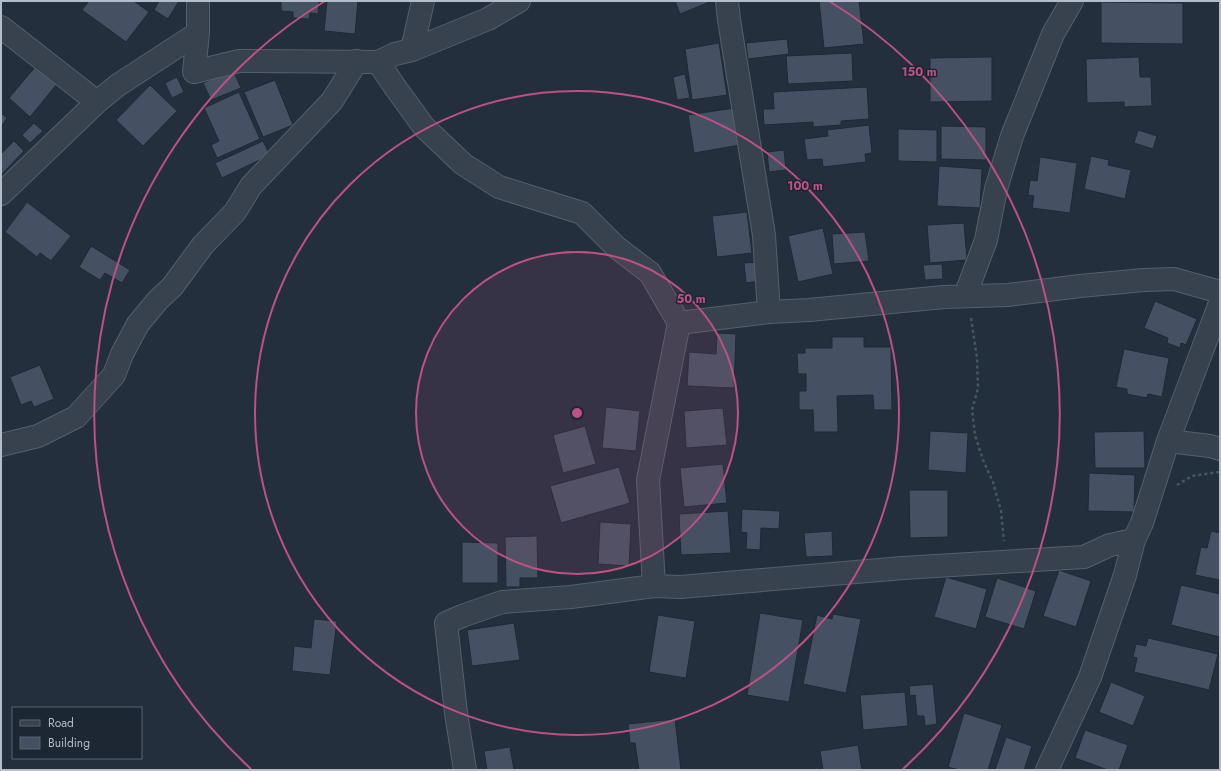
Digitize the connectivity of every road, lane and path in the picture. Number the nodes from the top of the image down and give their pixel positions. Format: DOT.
graph roads {
  1 [pos="198,1"];
  2 [pos="424,1"];
  3 [pos="518,1"];
  4 [pos="728,1"];
  5 [pos="1072,1"];
  6 [pos="1,28"];
  7 [pos="198,33"];
  8 [pos="412,50"];
  9 [pos="357,61"];
  10 [pos="378,62"];
  11 [pos="97,102"];
  12 [pos="1,194"];
  13 [pos="1220,292"];
  14 [pos="965,296"];
  15 [pos="1220,303"];
  16 [pos="769,312"];
  17 [pos="679,322"];
  18 [pos="1168,441"];
  19 [pos="1,445"];
  20 [pos="1220,448"];
  21 [pos="1220,472"];
  22 [pos="1150,499"];
  23 [pos="1134,540"];
  24 [pos="1004,561"];
  25 [pos="654,586"];
  26 [pos="465,770"];
  27 [pos="1048,770"];
  1 -- 7 [label="street"];
  2 -- 8 [label="street"];
  3 -- 8 [label="street"];
  4 -- 16 [label="street"];
  5 -- 14 [label="street"];
  6 -- 11 [label="street"];
  7 -- 9 [label="street"];
  7 -- 11 [label="street"];
  8 -- 10 [label="street"];
  9 -- 10 [label="street"];
  9 -- 19 [label="street"];
  10 -- 17 [label="street"];
  11 -- 12 [label="street"];
  13 -- 14 [label="street"];
  14 -- 16 [label="street"];
  14 -- 24 [label="path"];
  15 -- 18 [label="street"];
  16 -- 17 [label="street"];
  17 -- 25 [label="street"];
  18 -- 20 [label="street"];
  18 -- 22 [label="street"];
  21 -- 22 [label="path"];
  22 -- 23 [label="street"];
  23 -- 24 [label="street"];
  23 -- 27 [label="street"];
  24 -- 25 [label="street"];
  25 -- 26 [label="street"];
}
